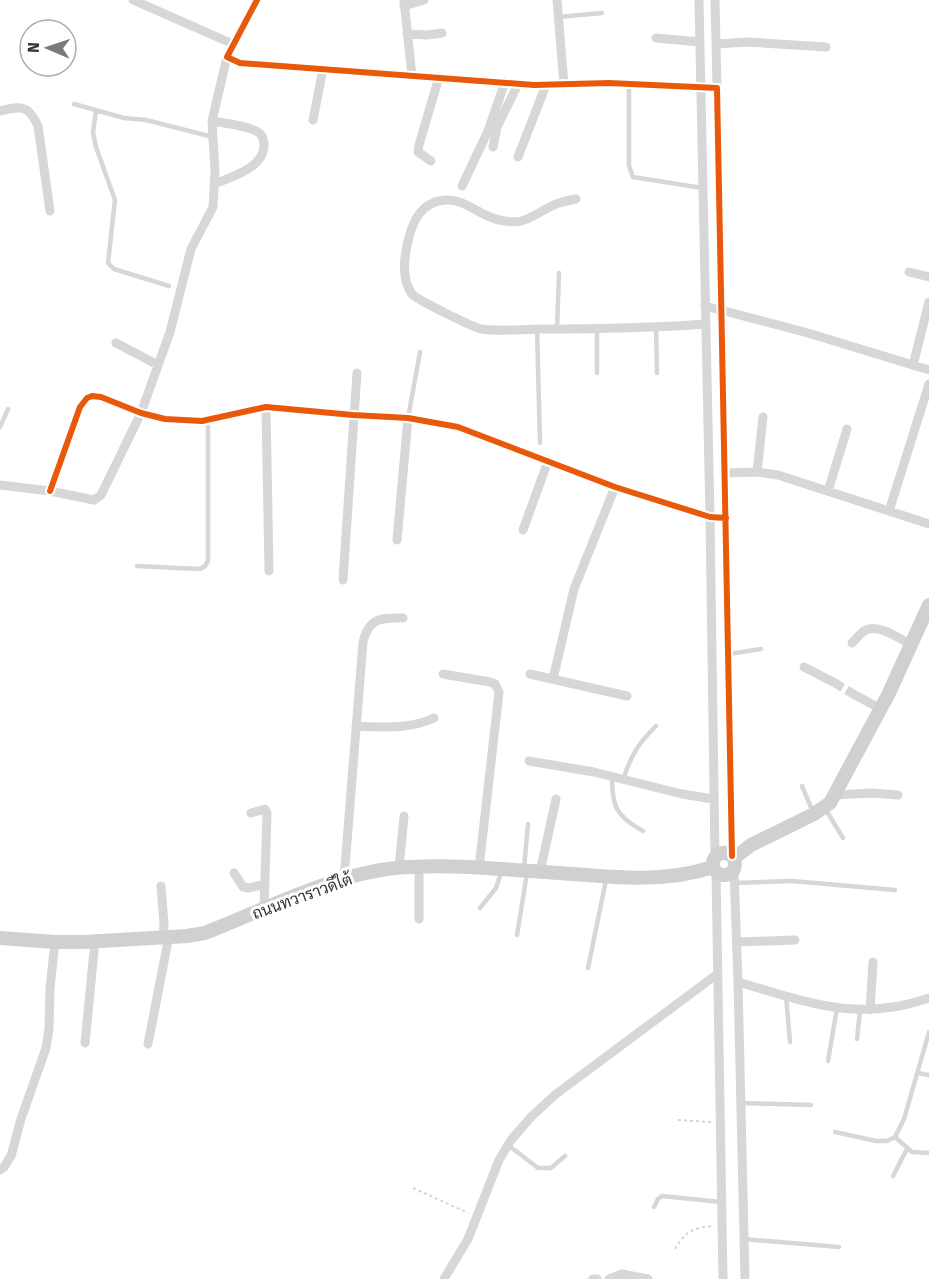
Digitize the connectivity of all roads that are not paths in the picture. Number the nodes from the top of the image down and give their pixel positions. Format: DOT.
graph roads {
  1 [pos="133,0"];
  2 [pos="257,0"];
  3 [pos="424,0"];
  4 [pos="557,0"];
  5 [pos="699,0"];
  6 [pos="714,0"];
  7 [pos="404,3"];
  8 [pos="602,12"];
  9 [pos="558,17"];
  10 [pos="442,33"];
  11 [pos="407,34"];
  12 [pos="656,38"];
  13 [pos="700,42"];
  14 [pos="233,44"];
  15 [pos="716,44"];
  16 [pos="826,47"];
  17 [pos="227,57"];
  18 [pos="323,69"];
  19 [pos="412,76"];
  20 [pos="439,77"];
  21 [pos="506,82"];
  22 [pos="629,83"];
  23 [pos="518,84"];
  24 [pos="546,85"];
  25 [pos="564,85"];
  26 [pos="700,87"];
  27 [pos="717,88"];
  28 [pos="74,104"];
  29 [pos="96,110"];
  30 [pos="0,111"];
  31 [pos="313,120"];
  32 [pos="212,121"];
  33 [pos="213,137"];
  34 [pos="493,147"];
  35 [pos="518,157"];
  36 [pos="431,161"];
  37 [pos="215,184"];
  38 [pos="462,186"];
  39 [pos="702,188"];
  40 [pos="576,198"];
  41 [pos="50,211"];
  42 [pos="909,272"];
  43 [pos="558,273"];
  44 [pos="928,273"];
  45 [pos="169,286"];
  46 [pos="929,302"];
  47 [pos="705,306"];
  48 [pos="721,309"];
  49 [pos="705,324"];
  50 [pos="656,326"];
  51 [pos="597,328"];
  52 [pos="537,329"];
  53 [pos="556,329"];
  54 [pos="116,343"];
  55 [pos="420,352"];
  56 [pos="158,365"];
  57 [pos="913,365"];
  58 [pos="929,370"];
  59 [pos="357,373"];
  60 [pos="597,373"];
  61 [pos="657,373"];
  62 [pos="929,384"];
  63 [pos="266,407"];
  64 [pos="8,409"];
  65 [pos="141,413"];
  66 [pos="353,415"];
  67 [pos="763,417"];
  68 [pos="408,418"];
  69 [pos="208,421"];
  70 [pos="0,427"];
  71 [pos="847,429"];
  72 [pos="540,443"];
  73 [pos="548,461"];
  74 [pos="757,472"];
  75 [pos="724,473"];
  76 [pos="0,485"];
  77 [pos="615,487"];
  78 [pos="50,491"];
  79 [pos="828,491"];
  80 [pos="889,511"];
  81 [pos="710,517"];
  82 [pos="726,518"];
  83 [pos="929,524"];
  84 [pos="523,530"];
  85 [pos="397,540"];
  86 [pos="137,566"];
  87 [pos="269,571"];
  88 [pos="343,580"];
  89 [pos="929,605"];
  90 [pos="404,618"];
  91 [pos="926,623"];
  92 [pos="852,643"];
  93 [pos="912,645"];
  94 [pos="761,649"];
  95 [pos="729,654"];
  96 [pos="804,667"];
  97 [pos="443,674"];
  98 [pos="531,674"];
  99 [pos="553,679"];
  100 [pos="836,683"];
  101 [pos="855,695"];
  102 [pos="627,696"];
  103 [pos="881,708"];
  104 [pos="434,718"];
  105 [pos="356,726"];
  106 [pos="656,726"];
  107 [pos="529,761"];
  108 [pos="612,777"];
  109 [pos="623,780"];
  110 [pos="802,786"];
  111 [pos="836,795"];
  112 [pos="898,795"];
  113 [pos="556,799"];
  114 [pos="713,799"];
  115 [pos="819,811"];
  116 [pos="251,813"];
  117 [pos="404,816"];
  118 [pos="528,824"];
  119 [pos="643,831"];
  120 [pos="843,838"];
  121 [pos="715,866"];
  122 [pos="419,867"];
  123 [pos="734,867"];
  124 [pos="399,868"];
  125 [pos="479,868"];
  126 [pos="502,870"];
  127 [pos="530,871"];
  128 [pos="234,873"];
  129 [pos="606,877"];
  130 [pos="344,879"];
  131 [pos="265,884"];
  132 [pos="161,886"];
  133 [pos="895,890"];
  134 [pos="480,908"];
  135 [pos="264,909"];
  136 [pos="419,919"];
  137 [pos="517,936"];
  138 [pos="166,937"];
  139 [pos="0,938"];
  140 [pos="795,940"];
  141 [pos="95,941"];
  142 [pos="55,942"];
  143 [pos="737,942"];
  144 [pos="873,962"];
  145 [pos="588,968"];
  146 [pos="716,975"];
  147 [pos="738,982"];
  148 [pos="786,996"];
  149 [pos="929,998"];
  150 [pos="837,1008"];
  151 [pos="865,1010"];
  152 [pos="929,1032"];
  153 [pos="857,1039"];
  154 [pos="790,1042"];
  155 [pos="85,1044"];
  156 [pos="148,1044"];
  157 [pos="828,1061"];
  158 [pos="918,1073"];
  159 [pos="929,1075"];
  160 [pos="741,1103"];
  161 [pos="811,1105"];
  162 [pos="835,1132"];
  163 [pos="895,1137"];
  164 [pos="508,1145"];
  165 [pos="907,1149"];
  166 [pos="929,1153"];
  167 [pos="565,1156"];
  168 [pos="0,1170"];
  169 [pos="893,1176"];
  170 [pos="721,1202"];
  171 [pos="654,1207"];
  172 [pos="744,1239"];
  173 [pos="839,1247"];
  174 [pos="444,1279"];
  175 [pos="609,1279"];
  176 [pos="648,1279"];
  177 [pos="723,1279"];
  178 [pos="745,1279"];
  1 -- 14 [label="street"];
  2 -- 14 [label="street"];
  3 -- 7 [label="street"];
  4 -- 9 [label="street"];
  5 -- 13 [label="street"];
  6 -- 15 [label="street"];
  7 -- 11 [label="street"];
  8 -- 9 [label="lane"];
  9 -- 25 [label="street"];
  10 -- 11 [label="street"];
  11 -- 19 [label="street"];
  12 -- 13 [label="street"];
  13 -- 26 [label="street"];
  14 -- 17 [label="street"];
  15 -- 16 [label="street"];
  15 -- 27 [label="street"];
  17 -- 18 [label="street"];
  17 -- 32 [label="street"];
  18 -- 19 [label="street"];
  18 -- 31 [label="street"];
  19 -- 20 [label="street"];
  20 -- 21 [label="street"];
  20 -- 36 [label="street"];
  21 -- 23 [label="street"];
  21 -- 38 [label="street"];
  22 -- 25 [label="street"];
  22 -- 26 [label="street"];
  22 -- 39 [label="lane"];
  23 -- 24 [label="street"];
  23 -- 34 [label="street"];
  24 -- 25 [label="street"];
  24 -- 35 [label="street"];
  26 -- 27 [label="street"];
  26 -- 39 [label="street"];
  27 -- 48 [label="street"];
  28 -- 29 [label="lane"];
  29 -- 33 [label="lane"];
  29 -- 45 [label="lane"];
  30 -- 41 [label="street"];
  32 -- 33 [label="street"];
  32 -- 37 [label="street"];
  33 -- 37 [label="street"];
  37 -- 56 [label="street"];
  39 -- 47 [label="street"];
  40 -- 52 [label="street"];
  42 -- 44 [label="street"];
  43 -- 53 [label="lane"];
  46 -- 57 [label="street"];
  47 -- 48 [label="street"];
  47 -- 49 [label="street"];
  48 -- 57 [label="street"];
  48 -- 75 [label="street"];
  49 -- 50 [label="street"];
  49 -- 81 [label="street"];
  50 -- 51 [label="street"];
  50 -- 61 [label="lane"];
  51 -- 53 [label="street"];
  51 -- 60 [label="lane"];
  52 -- 53 [label="street"];
  52 -- 72 [label="lane"];
  54 -- 56 [label="street"];
  55 -- 68 [label="lane"];
  56 -- 65 [label="street"];
  57 -- 58 [label="street"];
  59 -- 66 [label="street"];
  62 -- 80 [label="street"];
  63 -- 66 [label="street"];
  63 -- 69 [label="street"];
  63 -- 87 [label="street"];
  64 -- 70 [label="lane"];
  65 -- 69 [label="street"];
  65 -- 78 [label="street"];
  65 -- 78 [label="street"];
  66 -- 68 [label="street"];
  66 -- 88 [label="street"];
  67 -- 74 [label="street"];
  68 -- 73 [label="street"];
  68 -- 85 [label="street"];
  69 -- 86 [label="lane"];
  71 -- 79 [label="street"];
  73 -- 77 [label="street"];
  73 -- 84 [label="street"];
  74 -- 75 [label="street"];
  74 -- 79 [label="street"];
  75 -- 82 [label="street"];
  76 -- 78 [label="street"];
  77 -- 81 [label="street"];
  77 -- 99 [label="street"];
  79 -- 80 [label="street"];
  80 -- 83 [label="street"];
  81 -- 82 [label="street"];
  81 -- 114 [label="street"];
  82 -- 95 [label="street"];
  89 -- 91 [label="street"];
  90 -- 105 [label="street"];
  91 -- 93 [label="street"];
  92 -- 93 [label="street"];
  93 -- 103 [label="street"];
  94 -- 95 [label="lane"];
  95 -- 123 [label="street"];
  96 -- 100 [label="street"];
  97 -- 125 [label="street"];
  98 -- 99 [label="street"];
  99 -- 102 [label="street"];
  101 -- 103 [label="street"];
  103 -- 111 [label="street"];
  104 -- 105 [label="street"];
  105 -- 130 [label="street"];
  106 -- 109 [label="lane"];
  107 -- 108 [label="street"];
  108 -- 109 [label="street"];
  108 -- 119 [label="lane"];
  109 -- 114 [label="street"];
  110 -- 115 [label="lane"];
  111 -- 112 [label="street"];
  111 -- 115 [label="street"];
  113 -- 127 [label="street"];
  114 -- 121 [label="street"];
  115 -- 120 [label="lane"];
  115 -- 123 [label="street"];
  116 -- 131 [label="street"];
  117 -- 124 [label="street"];
  118 -- 127 [label="lane"];
  121 -- 123 [label="street"];
  121 -- 123 [label="street"];
  121 -- 129 [label="street, ถนนทวาราวดีใต้"];
  121 -- 146 [label="street"];
  122 -- 124 [label="street, ถนนทวาราวดีใต้"];
  122 -- 125 [label="street, ถนนทวาราวดีใต้"];
  122 -- 136 [label="street"];
  123 -- 133 [label="lane"];
  123 -- 143 [label="street"];
  124 -- 130 [label="street, ถนนทวาราวดีใต้"];
  125 -- 126 [label="street, ถนนทวาราวดีใต้"];
  126 -- 127 [label="street, ถนนทวาราวดีใต้"];
  126 -- 134 [label="lane"];
  127 -- 129 [label="street, ถนนทวาราวดีใต้"];
  127 -- 137 [label="lane"];
  128 -- 131 [label="street"];
  129 -- 145 [label="lane"];
  130 -- 135 [label="street, ถนนทวาราวดีใต้"];
  131 -- 135 [label="street"];
  132 -- 138 [label="street"];
  135 -- 138 [label="street, ถนนทวาราวดีใต้"];
  138 -- 141 [label="street, ถนนทวาราวดีใต้"];
  138 -- 156 [label="street"];
  139 -- 142 [label="street, ถนนทวาราวดีใต้"];
  140 -- 143 [label="street"];
  141 -- 142 [label="street, ถนนทวาราวดีใต้"];
  141 -- 155 [label="street"];
  142 -- 168 [label="street"];
  143 -- 147 [label="street"];
  144 -- 151 [label="street"];
  146 -- 164 [label="street"];
  146 -- 170 [label="street"];
  147 -- 148 [label="street"];
  147 -- 160 [label="street"];
  148 -- 150 [label="street"];
  148 -- 154 [label="lane"];
  149 -- 151 [label="street"];
  150 -- 151 [label="street"];
  150 -- 157 [label="lane"];
  151 -- 153 [label="lane"];
  152 -- 158 [label="lane"];
  158 -- 159 [label="lane"];
  158 -- 163 [label="lane"];
  160 -- 161 [label="lane"];
  160 -- 172 [label="street"];
  162 -- 163 [label="lane"];
  163 -- 165 [label="lane"];
  164 -- 167 [label="lane"];
  164 -- 174 [label="street"];
  165 -- 166 [label="lane"];
  165 -- 169 [label="lane"];
  170 -- 171 [label="lane"];
  170 -- 177 [label="street"];
  172 -- 173 [label="lane"];
  172 -- 178 [label="street"];
  175 -- 176 [label="street"];
}
